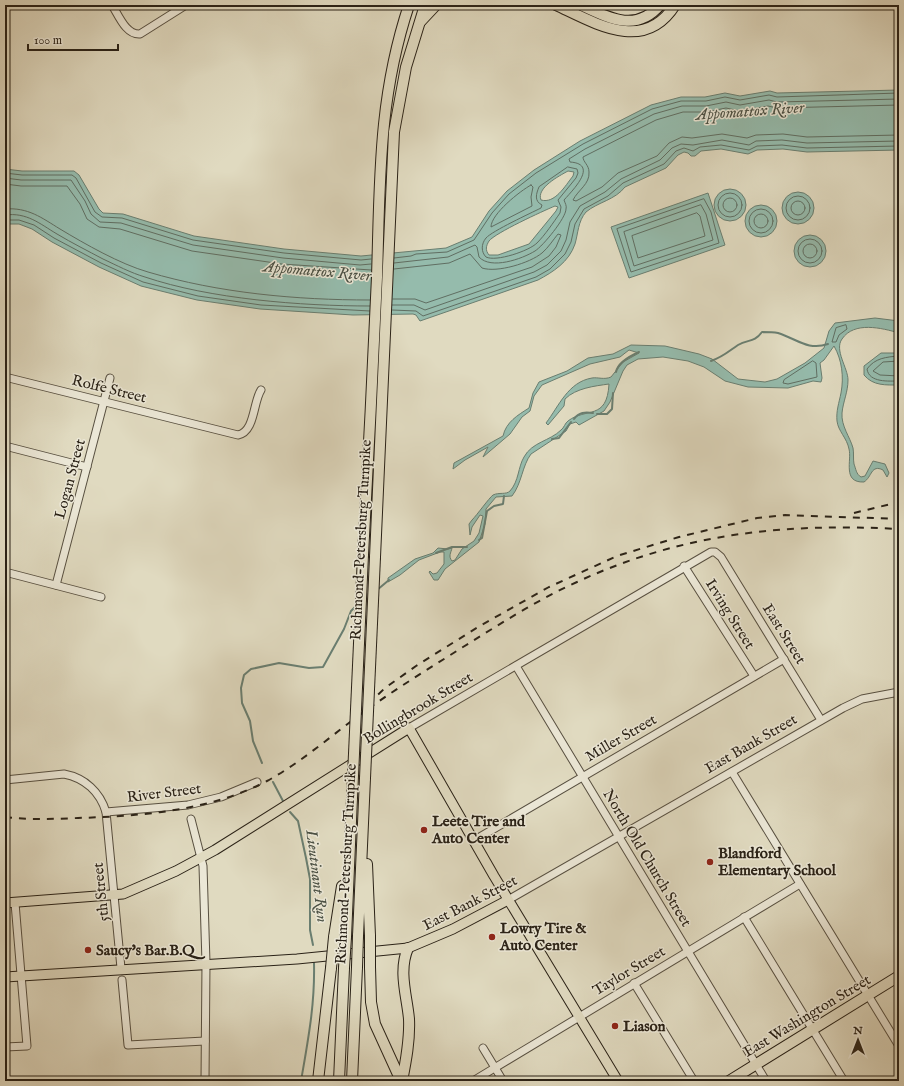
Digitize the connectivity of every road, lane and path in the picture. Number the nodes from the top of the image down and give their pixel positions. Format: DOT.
graph roads {
  1 [pos="112,5"];
  2 [pos="186,5"];
  3 [pos="409,5"];
  4 [pos="426,5"];
  5 [pos="436,5"];
  6 [pos="556,5"];
  7 [pos="581,5"];
  8 [pos="660,5"];
  9 [pos="675,5"];
  10 [pos="419,24"];
  11 [pos="5,377"];
  12 [pos="110,378"];
  13 [pos="261,390"];
  14 [pos="104,401"];
  15 [pos="5,446"];
  16 [pos="87,467"];
  17 [pos="724,561"];
  18 [pos="684,566"];
  19 [pos="5,572"];
  20 [pos="56,585"];
  21 [pos="101,597"];
  22 [pos="784,659"];
  23 [pos="516,666"];
  24 [pos="754,676"];
  25 [pos="899,692"];
  26 [pos="821,720"];
  27 [pos="409,728"];
  28 [pos="732,772"];
  29 [pos="582,776"];
  30 [pos="5,780"];
  31 [pos="257,782"];
  32 [pos="364,798"];
  33 [pos="106,812"];
  34 [pos="191,819"];
  35 [pos="350,836"];
  36 [pos="619,837"];
  37 [pos="473,841"];
  38 [pos="202,857"];
  39 [pos="800,884"];
  40 [pos="114,896"];
  41 [pos="508,900"];
  42 [pos="5,903"];
  43 [pos="15,903"];
  44 [pos="744,917"];
  45 [pos="408,948"];
  46 [pos="687,951"];
  47 [pos="206,963"];
  48 [pos="121,968"];
  49 [pos="21,976"];
  50 [pos="899,976"];
  51 [pos="5,977"];
  52 [pos="122,980"];
  53 [pos="634,983"];
  54 [pos="869,996"];
  55 [pos="578,1017"];
  56 [pos="812,1030"];
  57 [pos="206,1041"];
  58 [pos="899,1046"];
  59 [pos="5,1047"];
  60 [pos="483,1048"];
  61 [pos="322,1049"];
  62 [pos="756,1065"];
  63 [pos="495,1068"];
  64 [pos="205,1081"];
  65 [pos="318,1081"];
  66 [pos="322,1081"];
  67 [pos="339,1081"];
  68 [pos="352,1081"];
  69 [pos="402,1081"];
  70 [pos="473,1081"];
  71 [pos="503,1081"];
  72 [pos="618,1081"];
  73 [pos="694,1081"];
  74 [pos="729,1081"];
  75 [pos="766,1081"];
  76 [pos="844,1081"];
  1 -- 2 [label="street"];
  3 -- 35 [label="highway, Richmond-Petersburg Turnpike, bridge"];
  4 -- 10 [label="highway, Richmond-Petersburg Turnpike"];
  5 -- 10 [label="highway"];
  6 -- 9 [label="highway"];
  7 -- 8 [label="highway"];
  10 -- 32 [label="highway, Richmond-Petersburg Turnpike, bridge"];
  11 -- 14 [label="street, Rolfe Street"];
  12 -- 14 [label="street, Logan Street"];
  13 -- 14 [label="street, Rolfe Street"];
  14 -- 16 [label="street, Logan Street"];
  15 -- 16 [label="street"];
  16 -- 20 [label="street, Logan Street"];
  17 -- 18 [label="street, Bollingbrook Street"];
  17 -- 22 [label="street, East Street"];
  18 -- 23 [label="street, Bollingbrook Street"];
  18 -- 24 [label="street, Irving Street"];
  19 -- 20 [label="street"];
  20 -- 21 [label="street"];
  22 -- 24 [label="street, Miller Street"];
  22 -- 26 [label="street, East Street"];
  23 -- 27 [label="street, Bollingbrook Street"];
  23 -- 29 [label="street, North Old Church Street"];
  24 -- 29 [label="street, Miller Street"];
  25 -- 26 [label="street, East Bank Street"];
  26 -- 28 [label="street, East Bank Street"];
  27 -- 37 [label="main road"];
  27 -- 38 [label="main road, Bollingbrook Street"];
  28 -- 36 [label="street, East Bank Street"];
  28 -- 39 [label="street"];
  29 -- 36 [label="street, North Old Church Street"];
  29 -- 37 [label="street, Miller Street"];
  30 -- 33 [label="street"];
  31 -- 33 [label="street, River Street"];
  32 -- 68 [label="highway, Richmond-Petersburg Turnpike, bridge"];
  32 -- 69 [label="highway, bridge"];
  33 -- 40 [label="street, 5th Street"];
  34 -- 38 [label="street"];
  35 -- 61 [label="highway, bridge"];
  35 -- 67 [label="highway, Richmond-Petersburg Turnpike, bridge"];
  36 -- 41 [label="street, East Bank Street"];
  36 -- 46 [label="street, North Old Church Street"];
  37 -- 41 [label="main road"];
  38 -- 40 [label="main road, Bollingbrook Street"];
  38 -- 47 [label="street"];
  39 -- 44 [label="street, Taylor Street"];
  39 -- 54 [label="street"];
  40 -- 43 [label="main road, Bollingbrook Street"];
  40 -- 48 [label="street, 5th Street"];
  41 -- 45 [label="main road, East Bank Street"];
  41 -- 55 [label="main road"];
  42 -- 43 [label="main road, Bollingbrook Street"];
  43 -- 49 [label="street"];
  44 -- 46 [label="street, Taylor Street"];
  44 -- 56 [label="street"];
  45 -- 47 [label="main road, East Bank Street"];
  45 -- 69 [label="highway"];
  46 -- 53 [label="street, Taylor Street"];
  46 -- 62 [label="street, North Old Church Street"];
  47 -- 48 [label="main road, East Bank Street"];
  47 -- 57 [label="street"];
  48 -- 49 [label="main road, East Bank Street"];
  49 -- 51 [label="main road, East Bank Street"];
  49 -- 59 [label="street"];
  50 -- 54 [label="highway, East Washington Street"];
  52 -- 57 [label="street"];
  53 -- 55 [label="street, Taylor Street"];
  53 -- 73 [label="street"];
  54 -- 56 [label="highway, East Washington Street"];
  54 -- 58 [label="street"];
  55 -- 63 [label="street, Taylor Street"];
  55 -- 72 [label="main road"];
  56 -- 62 [label="highway, East Washington Street"];
  56 -- 76 [label="street"];
  57 -- 64 [label="street"];
  60 -- 63 [label="street"];
  61 -- 65 [label="highway"];
  61 -- 66 [label="highway"];
  62 -- 74 [label="highway, East Washington Street"];
  62 -- 75 [label="street, North Old Church Street"];
  63 -- 70 [label="street, Taylor Street"];
  63 -- 71 [label="street"];
}
